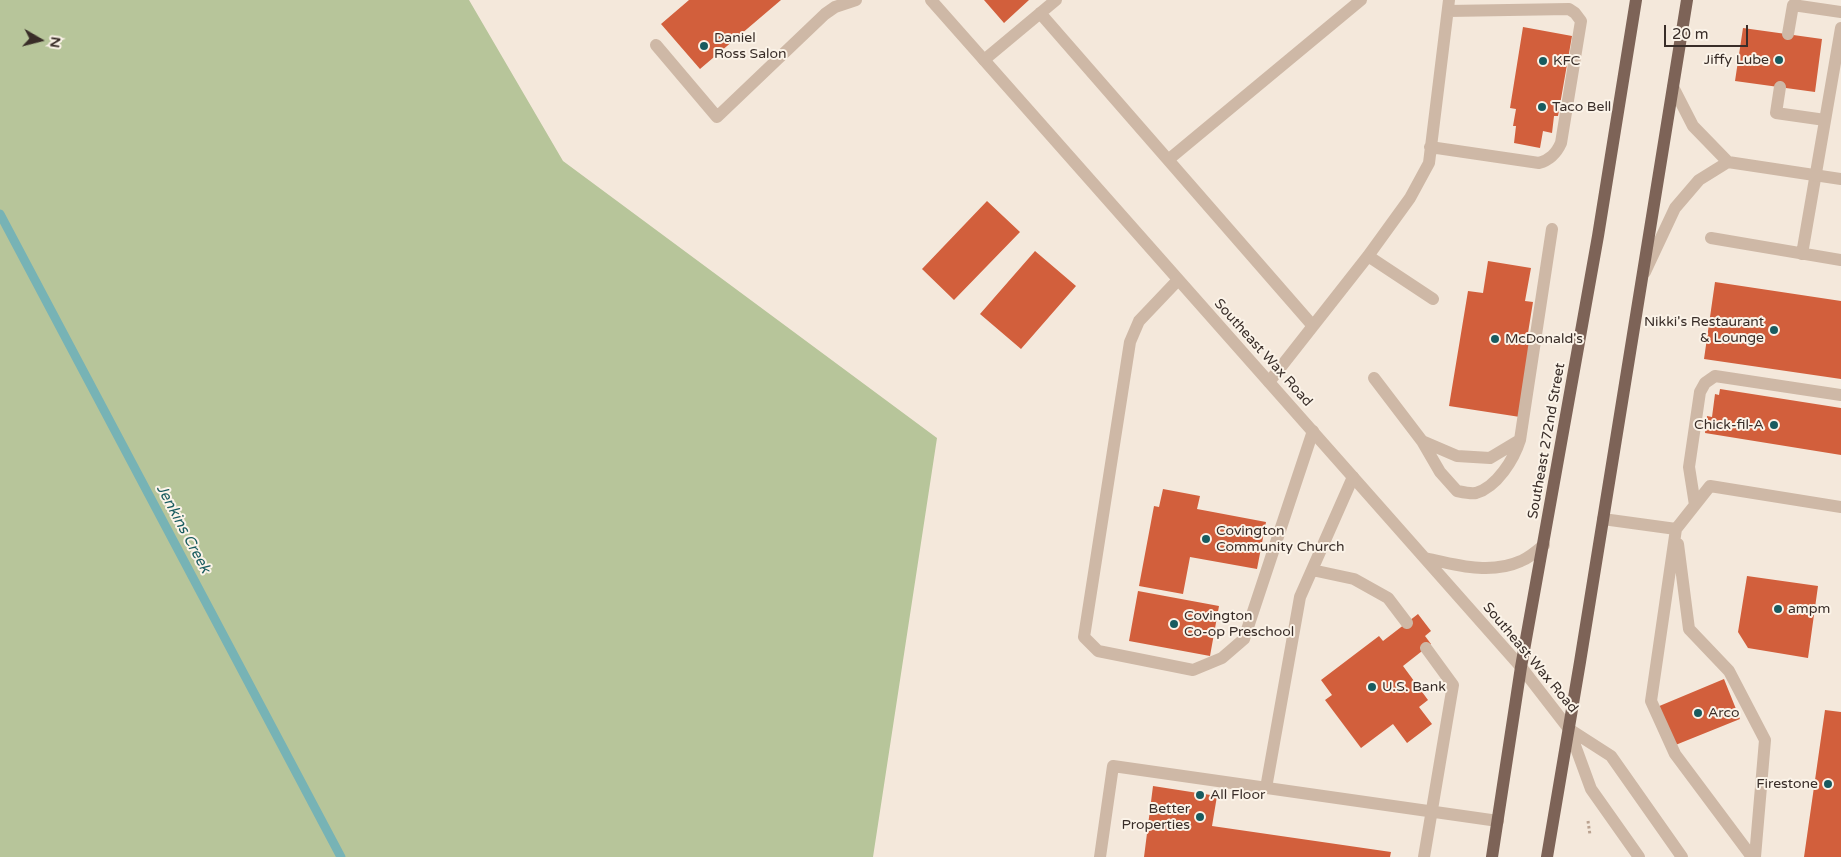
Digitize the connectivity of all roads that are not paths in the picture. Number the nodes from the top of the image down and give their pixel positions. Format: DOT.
graph roads {
  1 [pos="856,0"];
  2 [pos="931,0"];
  3 [pos="1056,0"];
  4 [pos="1361,0"];
  5 [pos="1636,0"];
  6 [pos="1687,0"];
  7 [pos="1448,6"];
  8 [pos="1841,12"];
  9 [pos="1040,13"];
  10 [pos="1841,28"];
  11 [pos="1788,34"];
  12 [pos="656,44"];
  13 [pos="984,60"];
  14 [pos="1673,87"];
  15 [pos="1780,87"];
  16 [pos="1825,120"];
  17 [pos="1430,147"];
  18 [pos="1168,160"];
  19 [pos="1728,162"];
  20 [pos="1815,176"];
  21 [pos="1841,179"];
  22 [pos="1552,229"];
  23 [pos="1711,238"];
  24 [pos="1802,254"];
  25 [pos="1368,256"];
  26 [pos="1841,260"];
  27 [pos="1178,280"];
  28 [pos="1641,280"];
  29 [pos="1433,299"];
  30 [pos="1313,326"];
  31 [pos="1374,378"];
  32 [pos="1269,382"];
  33 [pos="1841,395"];
  34 [pos="1313,431"];
  35 [pos="1422,440"];
  36 [pos="1520,440"];
  37 [pos="1353,477"];
  38 [pos="1695,505"];
  39 [pos="1841,507"];
  40 [pos="1603,519"];
  41 [pos="1676,529"];
  42 [pos="1544,545"];
  43 [pos="1425,558"];
  44 [pos="1312,570"];
  45 [pos="1407,623"];
  46 [pos="1426,648"];
  47 [pos="1521,667"];
  48 [pos="1569,729"];
  49 [pos="1266,788"];
  50 [pos="1430,811"];
  51 [pos="1498,821"];
  52 [pos="1100,857"];
  53 [pos="1424,857"];
  54 [pos="1492,857"];
  55 [pos="1547,857"];
  56 [pos="1639,857"];
  57 [pos="1682,857"];
  58 [pos="1753,857"];
  1 -- 12 [label="street"];
  2 -- 13 [label="street, Southeast Wax Road"];
  3 -- 9 [label="street"];
  4 -- 18 [label="street"];
  5 -- 42 [label="main road, Southeast 272nd Street"];
  6 -- 14 [label="main road"];
  7 -- 17 [label="street"];
  7 -- 17 [label="street"];
  8 -- 11 [label="street"];
  9 -- 13 [label="street"];
  9 -- 18 [label="street"];
  10 -- 16 [label="street"];
  13 -- 27 [label="street, Southeast Wax Road"];
  14 -- 19 [label="street"];
  14 -- 28 [label="main road"];
  15 -- 16 [label="street"];
  16 -- 20 [label="street"];
  17 -- 25 [label="street"];
  18 -- 30 [label="street"];
  19 -- 20 [label="street"];
  19 -- 28 [label="street"];
  20 -- 21 [label="street"];
  20 -- 24 [label="street"];
  22 -- 36 [label="street"];
  23 -- 24 [label="street"];
  24 -- 26 [label="street"];
  25 -- 29 [label="street"];
  25 -- 30 [label="street"];
  27 -- 32 [label="street, Southeast Wax Road"];
  27 -- 34 [label="street"];
  28 -- 40 [label="main road"];
  30 -- 32 [label="street"];
  31 -- 35 [label="street"];
  32 -- 34 [label="street, Southeast Wax Road"];
  33 -- 38 [label="street"];
  34 -- 37 [label="street, Southeast Wax Road"];
  35 -- 36 [label="street"];
  35 -- 36 [label="street"];
  37 -- 43 [label="street, Southeast Wax Road"];
  37 -- 44 [label="street"];
  38 -- 39 [label="street"];
  38 -- 41 [label="street"];
  40 -- 41 [label="street"];
  40 -- 48 [label="main road"];
  41 -- 58 [label="street"];
  41 -- 58 [label="street"];
  42 -- 43 [label="street"];
  42 -- 47 [label="main road, Southeast 272nd Street"];
  43 -- 47 [label="street, Southeast Wax Road"];
  44 -- 45 [label="street"];
  44 -- 49 [label="street"];
  46 -- 50 [label="street"];
  47 -- 48 [label="street, Southeast Wax Road"];
  47 -- 51 [label="main road, Southeast 272nd Street"];
  48 -- 55 [label="main road"];
  48 -- 56 [label="street, Southeast Wax Road"];
  48 -- 57 [label="street, Southeast Wax Road"];
  49 -- 50 [label="street"];
  49 -- 52 [label="street"];
  50 -- 51 [label="street"];
  50 -- 53 [label="street"];
  51 -- 54 [label="main road, Southeast 272nd Street"];
}
